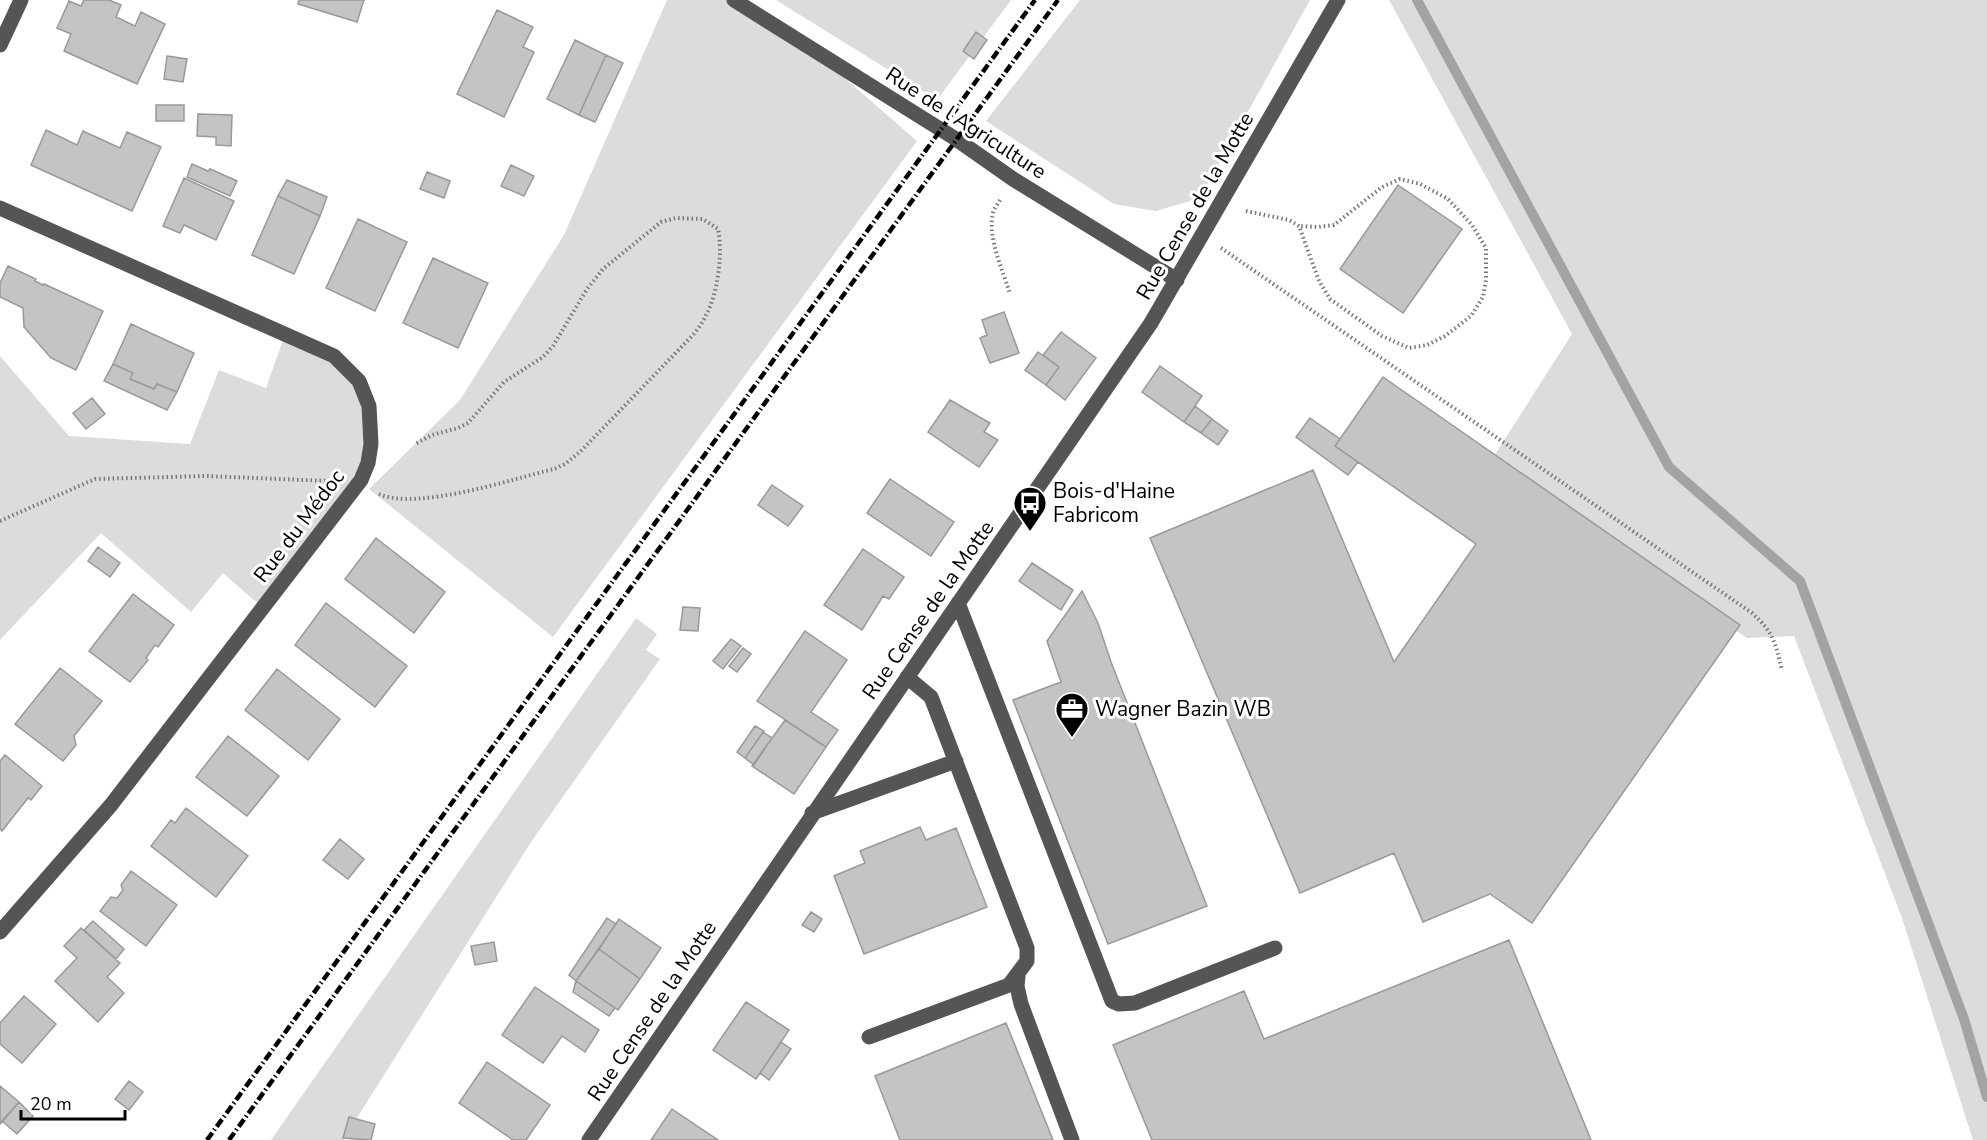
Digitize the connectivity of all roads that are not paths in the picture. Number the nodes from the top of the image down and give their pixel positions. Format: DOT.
graph roads {
  1 [pos="21,0"];
  2 [pos="734,0"];
  3 [pos="1338,0"];
  4 [pos="0,45"];
  5 [pos="0,207"];
  6 [pos="1177,280"];
  7 [pos="958,603"];
  8 [pos="907,677"];
  9 [pos="956,761"];
  10 [pos="812,813"];
  11 [pos="0,932"];
  12 [pos="1275,948"];
  13 [pos="1018,976"];
  14 [pos="869,1036"];
  15 [pos="589,1140"];
  16 [pos="1072,1140"];
  1 -- 4 [label="street"];
  2 -- 6 [label="street, Rue de l'Agriculture"];
  3 -- 6 [label="street, Rue Cense de la Motte"];
  5 -- 11 [label="street, Rue du Médoc"];
  6 -- 7 [label="street, Rue Cense de la Motte"];
  7 -- 8 [label="street, Rue Cense de la Motte"];
  7 -- 12 [label="street"];
  8 -- 9 [label="street"];
  8 -- 10 [label="street, Rue Cense de la Motte"];
  9 -- 10 [label="street"];
  9 -- 13 [label="street"];
  10 -- 15 [label="street, Rue Cense de la Motte"];
  13 -- 14 [label="street"];
  13 -- 16 [label="street"];
}
